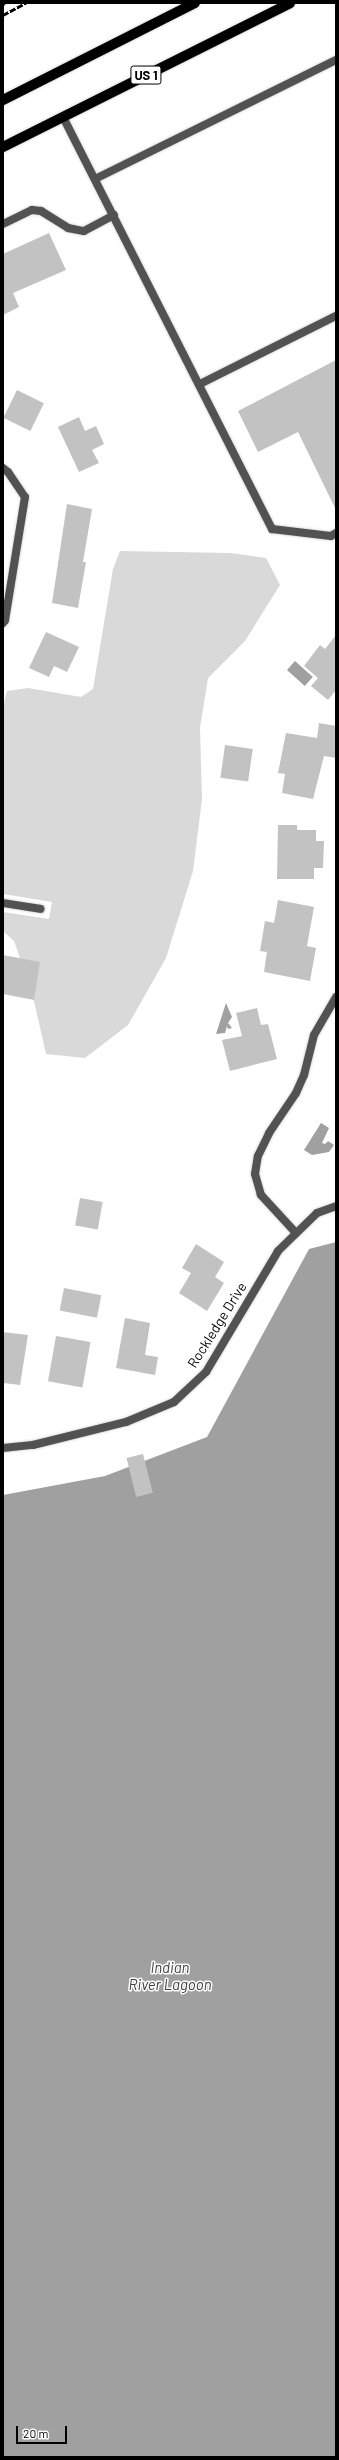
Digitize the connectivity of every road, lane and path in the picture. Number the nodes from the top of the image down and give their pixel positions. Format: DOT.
graph roads {
  1 [pos="195,3"];
  2 [pos="290,3"];
  3 [pos="336,60"];
  4 [pos="3,100"];
  5 [pos="63,117"];
  6 [pos="3,147"];
  7 [pos="95,179"];
  8 [pos="114,214"];
  9 [pos="3,224"];
  10 [pos="336,316"];
  11 [pos="200,384"];
  12 [pos="3,468"];
  13 [pos="336,533"];
  14 [pos="3,623"];
  15 [pos="3,903"];
  16 [pos="40,909"];
  17 [pos="336,997"];
  18 [pos="336,1206"];
  19 [pos="296,1233"];
  20 [pos="3,1448"];
  1 -- 4 [label="main road"];
  2 -- 5 [label="main road, US 1"];
  3 -- 7 [label="street"];
  5 -- 6 [label="main road, US 1"];
  5 -- 7 [label="street"];
  7 -- 8 [label="street"];
  8 -- 9 [label="street"];
  8 -- 11 [label="street"];
  10 -- 11 [label="street"];
  11 -- 13 [label="street"];
  12 -- 14 [label="street"];
  15 -- 16 [label="street"];
  17 -- 19 [label="street"];
  18 -- 19 [label="street, Rockledge Drive"];
  19 -- 20 [label="street, Rockledge Drive"];
}
